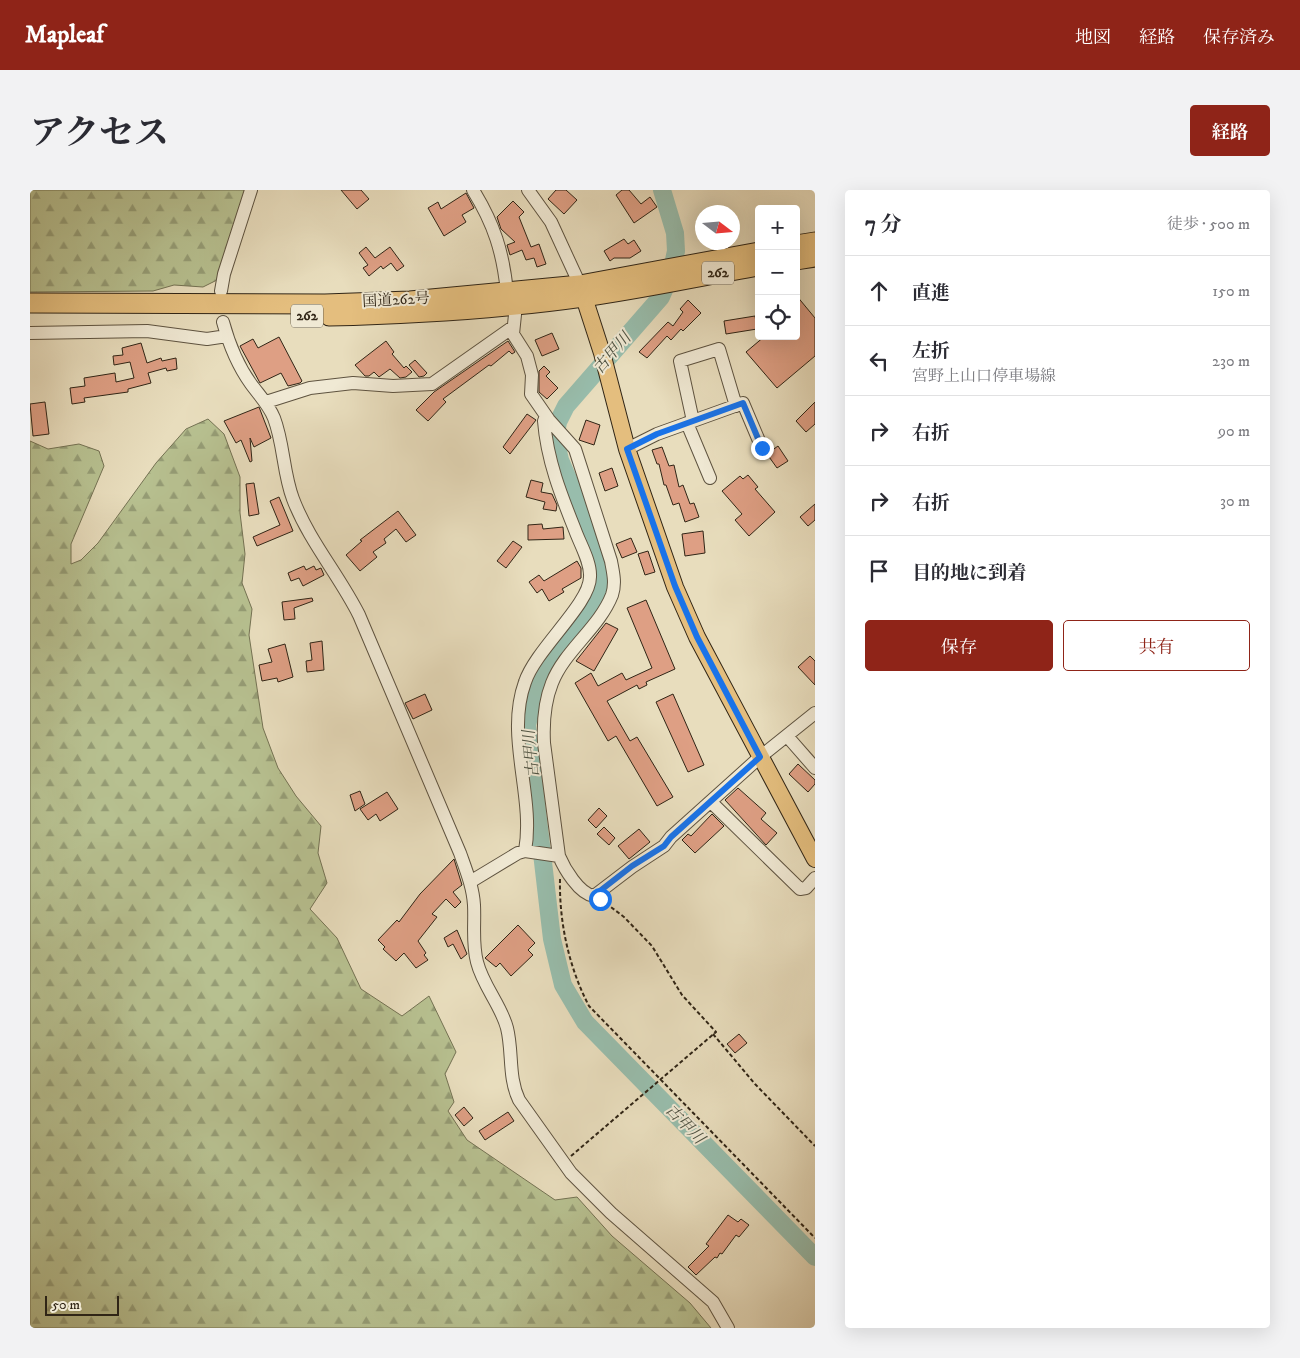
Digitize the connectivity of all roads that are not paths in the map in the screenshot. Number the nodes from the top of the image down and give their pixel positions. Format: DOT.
graph roads {
  1 [pos="252,190"];
  2 [pos="473,190"];
  3 [pos="528,190"];
  4 [pos="815,242"];
  5 [pos="800,244"];
  6 [pos="755,253"];
  7 [pos="815,256"];
  8 [pos="800,259"];
  9 [pos="755,266"];
  10 [pos="680,272"];
  11 [pos="221,291"];
  12 [pos="582,291"];
  13 [pos="512,298"];
  14 [pos="30,302"];
  15 [pos="30,315"];
  16 [pos="223,322"];
  17 [pos="513,327"];
  18 [pos="30,332"];
  19 [pos="227,336"];
  20 [pos="266,402"];
  21 [pos="736,406"];
  22 [pos="547,418"];
  23 [pos="690,422"];
  24 [pos="762,448"];
  25 [pos="627,449"];
  26 [pos="710,478"];
  27 [pos="815,713"];
  28 [pos="787,736"];
  29 [pos="760,757"];
  30 [pos="815,768"];
  31 [pos="710,802"];
  32 [pos="530,852"];
  33 [pos="558,859"];
  34 [pos="815,859"];
  35 [pos="815,878"];
  36 [pos="470,882"];
  37 [pos="728,1328"];
  1 -- 11 [label="street"];
  2 -- 13 [label="street"];
  3 -- 12 [label="street"];
  4 -- 5 [label="highway"];
  6 -- 10 [label="highway, 国道262号 / 262"];
  7 -- 8 [label="highway"];
  9 -- 10 [label="highway, 国道262号 / 262"];
  10 -- 12 [label="highway, 国道262号 / 262"];
  12 -- 13 [label="highway, 国道262号 / 262"];
  12 -- 25 [label="main road"];
  13 -- 14 [label="highway, 国道262号 / 262"];
  13 -- 15 [label="highway, 国道262号 / 262"];
  13 -- 17 [label="street"];
  16 -- 19 [label="street"];
  17 -- 20 [label="street"];
  17 -- 22 [label="street"];
  18 -- 19 [label="street"];
  19 -- 20 [label="street"];
  20 -- 36 [label="street"];
  21 -- 23 [label="street"];
  21 -- 23 [label="street"];
  21 -- 24 [label="street"];
  22 -- 32 [label="street"];
  22 -- 33 [label="street"];
  23 -- 25 [label="street"];
  23 -- 26 [label="street"];
  25 -- 29 [label="main road"];
  27 -- 28 [label="street"];
  28 -- 29 [label="street"];
  28 -- 30 [label="street"];
  29 -- 31 [label="street"];
  29 -- 34 [label="main road"];
  31 -- 33 [label="street"];
  31 -- 35 [label="street"];
  32 -- 33 [label="street"];
  32 -- 36 [label="street"];
  36 -- 37 [label="street"];
}
